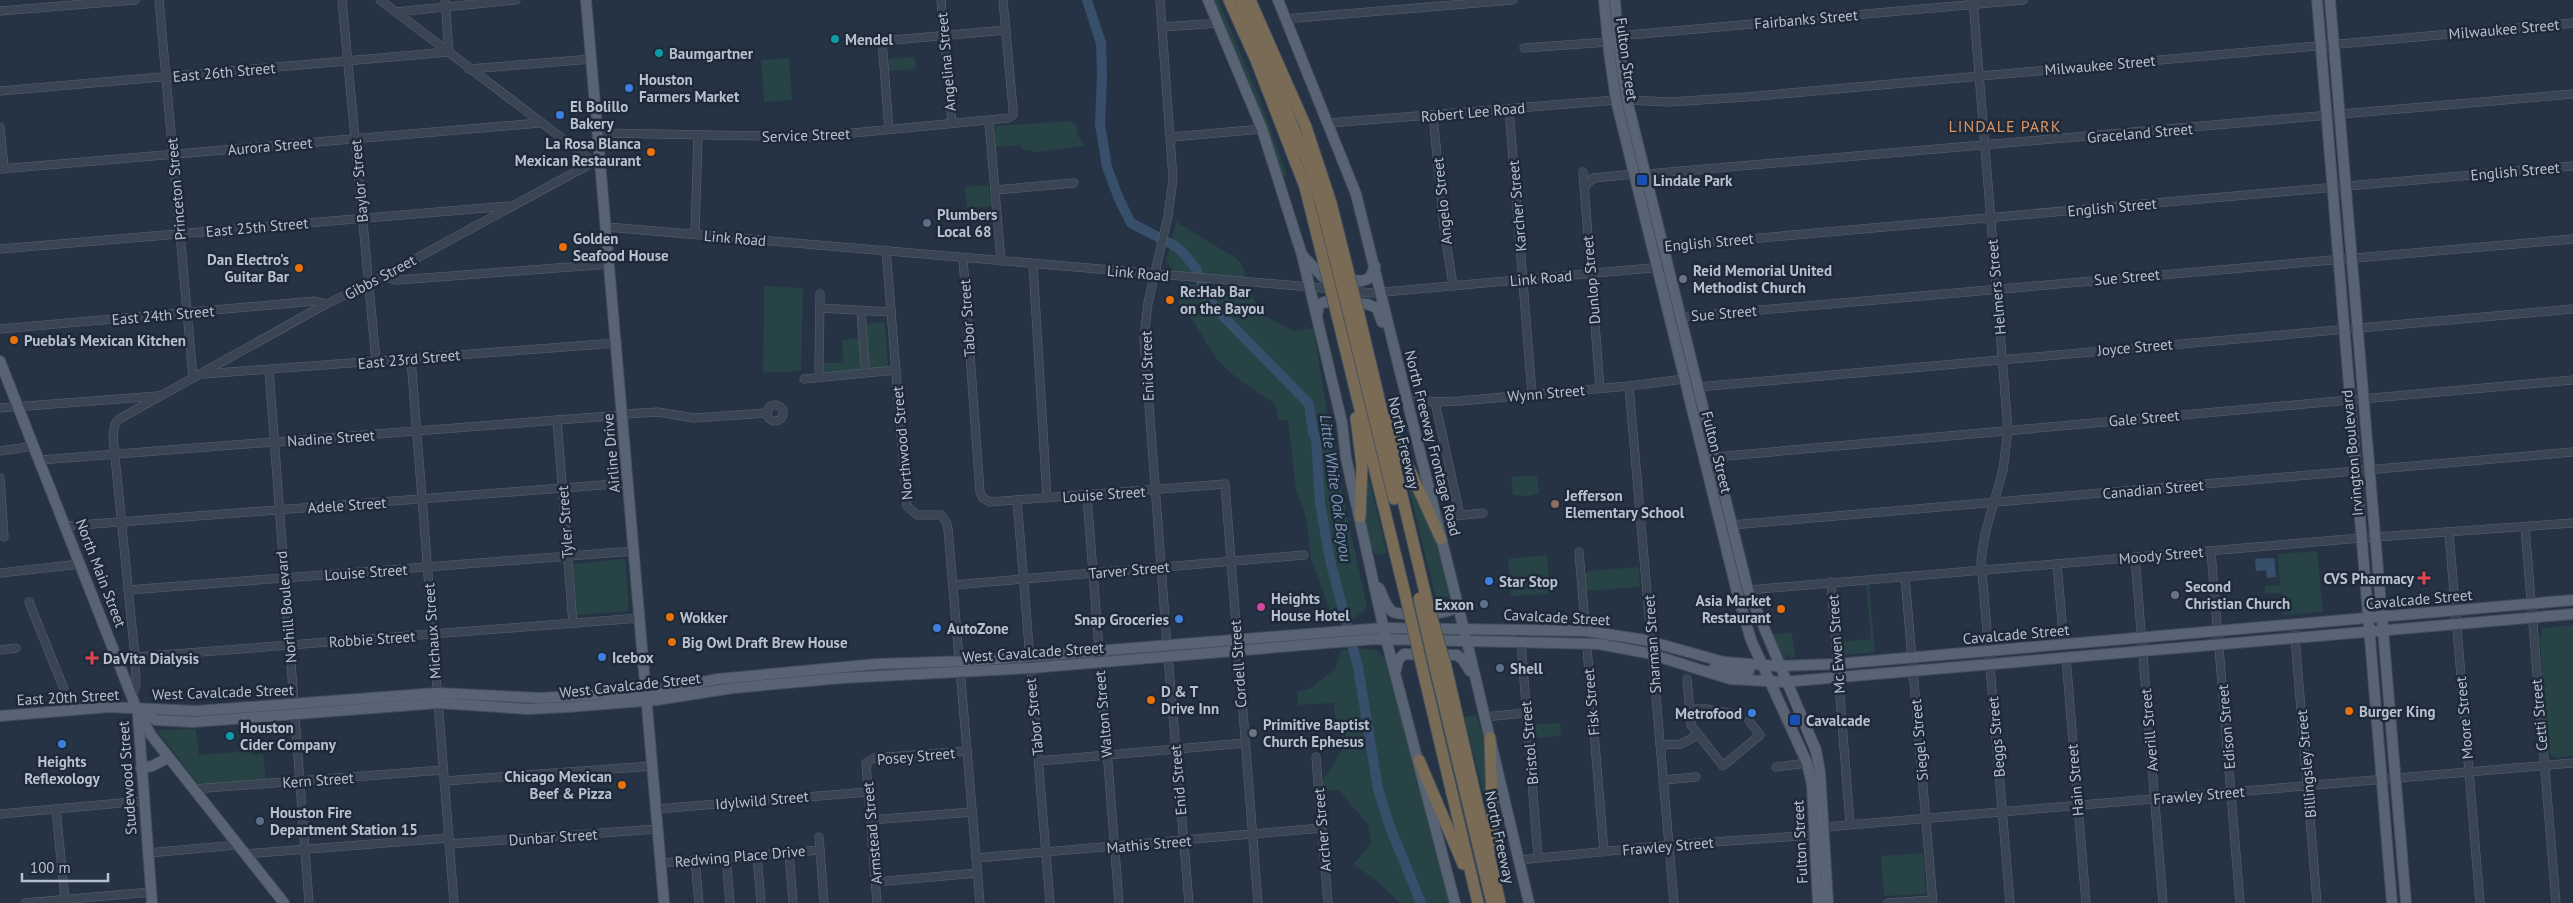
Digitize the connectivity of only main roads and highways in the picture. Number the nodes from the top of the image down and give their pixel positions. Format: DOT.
graph roads {
  1 [pos="586,0"];
  2 [pos="1208,0"];
  3 [pos="1225,0"];
  4 [pos="1229,0"];
  5 [pos="1241,0"];
  6 [pos="1250,0"];
  7 [pos="1255,0"];
  8 [pos="1278,0"];
  9 [pos="1604,0"];
  10 [pos="1615,0"];
  11 [pos="2317,0"];
  12 [pos="2330,0"];
  13 [pos="1255,12"];
  14 [pos="1242,29"];
  15 [pos="1302,255"];
  16 [pos="1375,266"];
  17 [pos="1342,267"];
  18 [pos="1355,318"];
  19 [pos="1317,319"];
  20 [pos="1393,343"];
  21 [pos="0,361"];
  22 [pos="1351,369"];
  23 [pos="1381,410"];
  24 [pos="1360,517"];
  25 [pos="1441,539"];
  26 [pos="1374,578"];
  27 [pos="1455,596"];
  28 [pos="1423,599"];
  29 [pos="2573,600"];
  30 [pos="2573,614"];
  31 [pos="2381,618"];
  32 [pos="2369,619"];
  33 [pos="1383,628"];
  34 [pos="1464,629"];
  35 [pos="2382,630"];
  36 [pos="2370,631"];
  37 [pos="1362,634"];
  38 [pos="1386,639"];
  39 [pos="1467,642"];
  40 [pos="1487,642"];
  41 [pos="1236,645"];
  42 [pos="1098,657"];
  43 [pos="878,664"];
  44 [pos="1781,666"];
  45 [pos="960,667"];
  46 [pos="1441,667"];
  47 [pos="1692,667"];
  48 [pos="1764,668"];
  49 [pos="1474,673"];
  50 [pos="878,675"];
  51 [pos="1396,675"];
  52 [pos="794,677"];
  53 [pos="1788,681"];
  54 [pos="1771,682"];
  55 [pos="646,695"];
  56 [pos="2389,696"];
  57 [pos="2375,697"];
  58 [pos="137,710"];
  59 [pos="0,716"];
  60 [pos="1490,738"];
  61 [pos="168,758"];
  62 [pos="1419,760"];
  63 [pos="141,768"];
  64 [pos="1489,858"];
  65 [pos="2402,861"];
  66 [pos="2388,862"];
  67 [pos="151,898"];
  68 [pos="1477,898"];
  69 [pos="284,903"];
  70 [pos="664,903"];
  71 [pos="1455,903"];
  72 [pos="1492,903"];
  73 [pos="1500,903"];
  74 [pos="1529,903"];
  75 [pos="1818,903"];
  76 [pos="1828,903"];
  77 [pos="2392,903"];
  78 [pos="2406,903"];
  1 -- 55 [label="main road, Airline Drive"];
  2 -- 15 [label="main road"];
  3 -- 14 [label="highway"];
  4 -- 14 [label="highway"];
  5 -- 17 [label="highway, North Freeway"];
  6 -- 13 [label="highway, North Freeway"];
  7 -- 13 [label="highway"];
  8 -- 16 [label="main road, North Freeway Frontage Road"];
  9 -- 48 [label="main road, Fulton Street"];
  10 -- 44 [label="main road, Fulton Street"];
  11 -- 32 [label="main road, Irvington Boulevard"];
  12 -- 31 [label="main road, Irvington Boulevard"];
  13 -- 17 [label="highway, North Freeway"];
  14 -- 22 [label="highway, bridge"];
  15 -- 16 [label="main road"];
  15 -- 19 [label="main road"];
  16 -- 20 [label="main road, North Freeway Frontage Road"];
  17 -- 18 [label="highway, North Freeway, bridge"];
  18 -- 23 [label="highway, North Freeway"];
  18 -- 28 [label="highway, North Freeway"];
  19 -- 20 [label="main road"];
  19 -- 24 [label="main road"];
  20 -- 25 [label="main road, North Freeway Frontage Road"];
  21 -- 58 [label="main road, North Main Street"];
  22 -- 24 [label="highway"];
  22 -- 68 [label="highway, bridge"];
  23 -- 25 [label="highway"];
  23 -- 28 [label="highway, North Freeway"];
  24 -- 26 [label="main road"];
  25 -- 27 [label="main road, North Freeway Frontage Road"];
  26 -- 27 [label="main road"];
  26 -- 33 [label="main road"];
  27 -- 34 [label="main road, North Freeway Frontage Road"];
  28 -- 46 [label="highway, North Freeway, bridge"];
  29 -- 31 [label="main road, Cavalcade Street"];
  30 -- 35 [label="main road, Cavalcade Street"];
  31 -- 32 [label="main road, Cavalcade Street"];
  31 -- 35 [label="main road, Irvington Boulevard"];
  32 -- 36 [label="main road, Irvington Boulevard"];
  32 -- 44 [label="main road, Cavalcade Street"];
  33 -- 34 [label="main road, West Cavalcade Street"];
  33 -- 37 [label="main road, West Cavalcade Street"];
  33 -- 38 [label="main road"];
  34 -- 39 [label="main road, North Freeway Frontage Road"];
  34 -- 48 [label="main road, Cavalcade Street"];
  35 -- 36 [label="main road, Cavalcade Street"];
  35 -- 56 [label="main road, Irvington Boulevard"];
  36 -- 53 [label="main road, Cavalcade Street"];
  36 -- 57 [label="main road, Irvington Boulevard"];
  37 -- 38 [label="main road, West Cavalcade Street"];
  37 -- 41 [label="main road, West Cavalcade Street"];
  38 -- 39 [label="main road, West Cavalcade Street"];
  38 -- 51 [label="main road"];
  39 -- 40 [label="main road, Cavalcade Street"];
  39 -- 49 [label="main road, North Freeway Frontage Road"];
  40 -- 47 [label="main road, Cavalcade Street"];
  40 -- 49 [label="main road"];
  41 -- 42 [label="main road, West Cavalcade Street"];
  41 -- 42 [label="main road, West Cavalcade Street"];
  42 -- 45 [label="main road, West Cavalcade Street"];
  43 -- 45 [label="main road, West Cavalcade Street"];
  43 -- 50 [label="main road"];
  43 -- 52 [label="main road, West Cavalcade Street"];
  44 -- 48 [label="main road, Cavalcade Street"];
  44 -- 53 [label="main road, Fulton Street"];
  45 -- 50 [label="main road, West Cavalcade Street"];
  46 -- 64 [label="highway, North Freeway"];
  46 -- 72 [label="highway, North Freeway"];
  47 -- 48 [label="main road"];
  47 -- 54 [label="main road, Cavalcade Street"];
  48 -- 54 [label="main road, Fulton Street"];
  49 -- 51 [label="main road"];
  49 -- 60 [label="main road, North Freeway Frontage Road"];
  50 -- 52 [label="main road, West Cavalcade Street"];
  51 -- 62 [label="main road"];
  52 -- 55 [label="main road, West Cavalcade Street"];
  52 -- 55 [label="main road, West Cavalcade Street"];
  53 -- 54 [label="main road, Cavalcade Street"];
  53 -- 76 [label="main road, Fulton Street"];
  54 -- 75 [label="main road, Fulton Street"];
  55 -- 58 [label="main road, West Cavalcade Street"];
  55 -- 70 [label="main road, Airline Drive"];
  56 -- 57 [label="main road"];
  56 -- 65 [label="main road, Irvington Boulevard"];
  57 -- 66 [label="main road, Irvington Boulevard"];
  58 -- 59 [label="main road, East 20th Street"];
  58 -- 61 [label="main road, North Main Street"];
  58 -- 63 [label="main road, Studewood Street"];
  60 -- 64 [label="highway"];
  60 -- 74 [label="main road, North Freeway Frontage Road"];
  61 -- 63 [label="main road"];
  61 -- 69 [label="main road, North Main Street"];
  62 -- 68 [label="highway"];
  62 -- 71 [label="main road"];
  63 -- 67 [label="main road, Studewood Street"];
  64 -- 73 [label="highway, North Freeway"];
  65 -- 66 [label="main road"];
  65 -- 78 [label="main road, Irvington Boulevard"];
  66 -- 77 [label="main road, Irvington Boulevard"];
}
